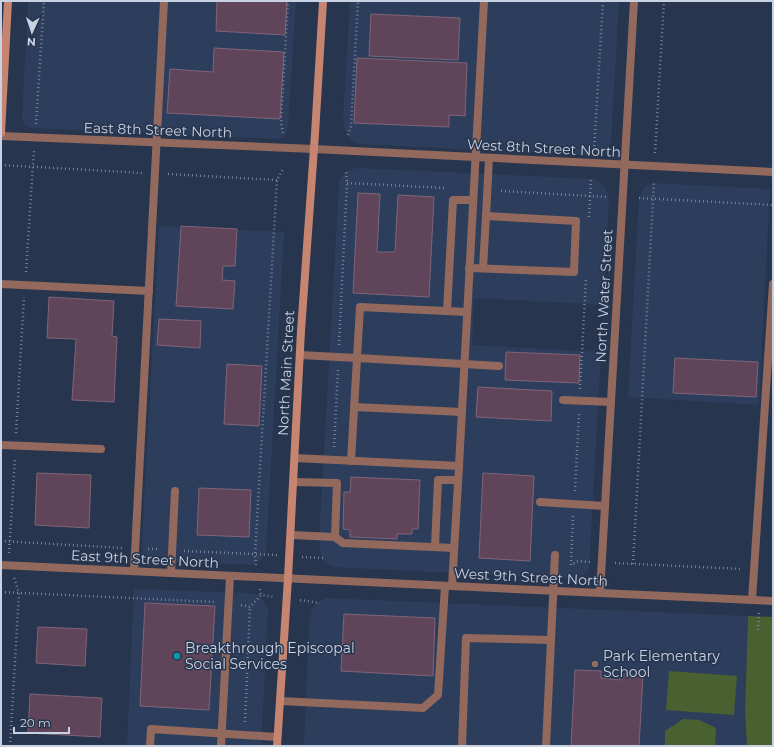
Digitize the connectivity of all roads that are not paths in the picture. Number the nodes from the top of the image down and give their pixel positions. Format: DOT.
graph roads {
  1 [pos="8,1"];
  2 [pos="164,1"];
  3 [pos="323,1"];
  4 [pos="484,1"];
  5 [pos="634,1"];
  6 [pos="1,135"];
  7 [pos="156,143"];
  8 [pos="314,150"];
  9 [pos="475,158"];
  10 [pos="489,158"];
  11 [pos="624,165"];
  12 [pos="773,172"];
  13 [pos="473,200"];
  14 [pos="486,216"];
  15 [pos="469,268"];
  16 [pos="483,268"];
  17 [pos="1,284"];
  18 [pos="773,284"];
  19 [pos="149,291"];
  20 [pos="448,311"];
  21 [pos="467,312"];
  22 [pos="300,355"];
  23 [pos="357,358"];
  24 [pos="464,365"];
  25 [pos="499,366"];
  26 [pos="563,400"];
  27 [pos="611,402"];
  28 [pos="354,407"];
  29 [pos="462,412"];
  30 [pos="1,445"];
  31 [pos="101,449"];
  32 [pos="295,458"];
  33 [pos="351,461"];
  34 [pos="459,466"];
  35 [pos="458,480"];
  36 [pos="293,482"];
  37 [pos="175,491"];
  38 [pos="540,502"];
  39 [pos="605,506"];
  40 [pos="290,535"];
  41 [pos="335,537"];
  42 [pos="435,547"];
  43 [pos="454,548"];
  44 [pos="555,555"];
  45 [pos="1,565"];
  46 [pos="134,571"];
  47 [pos="171,573"];
  48 [pos="230,576"];
  49 [pos="288,578"];
  50 [pos="448,586"];
  51 [pos="553,591"];
  52 [pos="600,593"];
  53 [pos="752,600"];
  54 [pos="773,601"];
  55 [pos="551,640"];
  56 [pos="280,701"];
  57 [pos="221,733"];
  58 [pos="277,737"];
  59 [pos="150,746"];
  60 [pos="221,746"];
  61 [pos="277,746"];
  62 [pos="462,746"];
  63 [pos="546,746"];
  1 -- 6 [label="street"];
  2 -- 7 [label="street"];
  3 -- 8 [label="street, North Main Street"];
  4 -- 9 [label="street"];
  5 -- 11 [label="street, North Water Street"];
  6 -- 7 [label="street, East 8th Street North"];
  7 -- 8 [label="street, East 8th Street North"];
  7 -- 19 [label="street"];
  8 -- 9 [label="street, West 8th Street North"];
  8 -- 22 [label="street, North Main Street"];
  9 -- 10 [label="street, West 8th Street North"];
  9 -- 13 [label="street"];
  10 -- 11 [label="street, West 8th Street North"];
  10 -- 14 [label="street"];
  11 -- 12 [label="street, West 8th Street North"];
  11 -- 27 [label="street, North Water Street"];
  13 -- 15 [label="street"];
  13 -- 20 [label="street"];
  14 -- 16 [label="street"];
  14 -- 16 [label="street"];
  15 -- 16 [label="street"];
  15 -- 21 [label="street"];
  17 -- 19 [label="street"];
  18 -- 53 [label="street"];
  19 -- 46 [label="street"];
  20 -- 21 [label="street"];
  20 -- 23 [label="street"];
  21 -- 24 [label="street"];
  22 -- 23 [label="street"];
  22 -- 32 [label="street, North Main Street"];
  23 -- 24 [label="street"];
  23 -- 28 [label="street"];
  24 -- 25 [label="street"];
  24 -- 29 [label="street"];
  26 -- 27 [label="street"];
  27 -- 39 [label="street, North Water Street"];
  28 -- 29 [label="street"];
  28 -- 33 [label="street"];
  29 -- 34 [label="street"];
  30 -- 31 [label="street"];
  32 -- 33 [label="street"];
  32 -- 36 [label="street, North Main Street"];
  33 -- 34 [label="street"];
  34 -- 35 [label="street"];
  35 -- 42 [label="street"];
  35 -- 43 [label="street"];
  36 -- 40 [label="street, North Main Street"];
  36 -- 41 [label="street"];
  37 -- 47 [label="street"];
  38 -- 39 [label="street"];
  39 -- 52 [label="street, North Water Street"];
  40 -- 41 [label="street"];
  40 -- 49 [label="street, North Main Street"];
  41 -- 42 [label="street"];
  42 -- 43 [label="street"];
  43 -- 50 [label="street"];
  44 -- 51 [label="street"];
  45 -- 46 [label="street, East 9th Street North"];
  46 -- 47 [label="street, East 9th Street North"];
  47 -- 48 [label="street, East 9th Street North"];
  48 -- 49 [label="street, East 9th Street North"];
  48 -- 57 [label="street"];
  49 -- 50 [label="street, West 9th Street North"];
  49 -- 56 [label="street, North Main Street"];
  50 -- 51 [label="street, West 9th Street North"];
  50 -- 56 [label="street"];
  51 -- 52 [label="street, West 9th Street North"];
  51 -- 55 [label="street"];
  52 -- 53 [label="street, West 9th Street North"];
  53 -- 54 [label="street, West 9th Street North"];
  55 -- 62 [label="street"];
  55 -- 63 [label="street"];
  56 -- 58 [label="street, North Main Street"];
  57 -- 58 [label="street"];
  57 -- 59 [label="street"];
  57 -- 60 [label="street"];
  58 -- 61 [label="street, North Main Street"];
}
